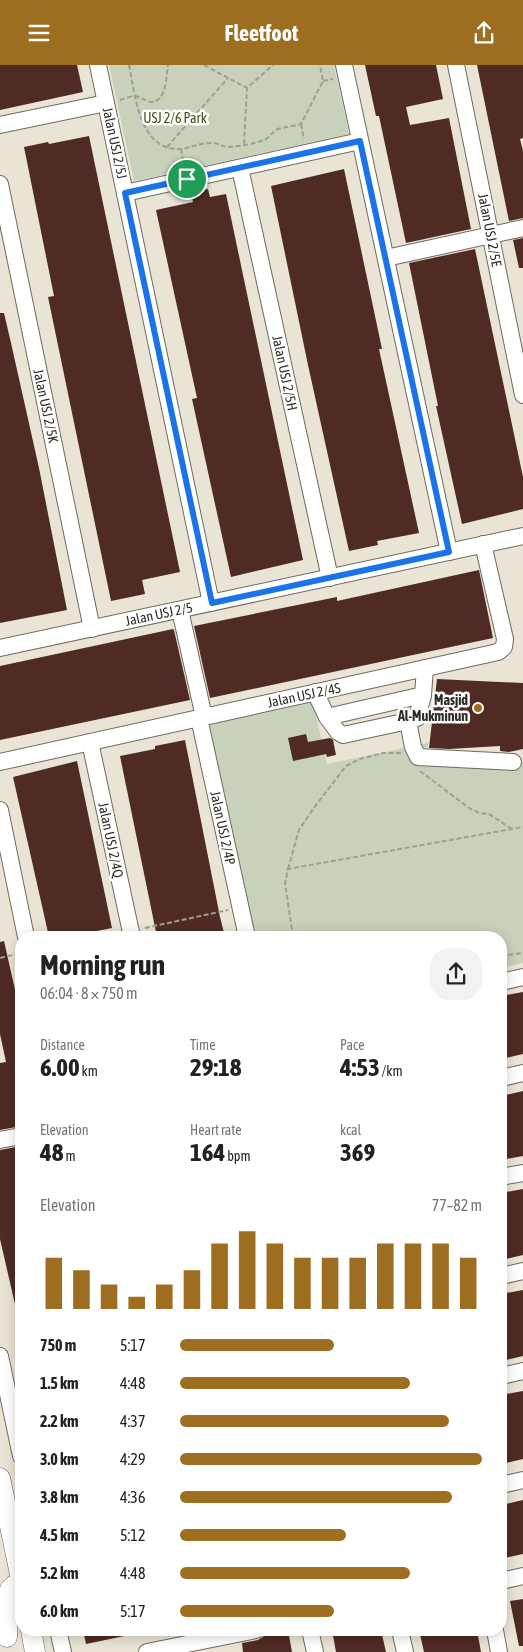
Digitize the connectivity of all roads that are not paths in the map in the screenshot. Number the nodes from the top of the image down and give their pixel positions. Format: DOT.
graph roads {
  1 [pos="98,65"];
  2 [pos="344,65"];
  3 [pos="456,65"];
  4 [pos="106,103"];
  5 [pos="0,125"];
  6 [pos="360,141"];
  7 [pos="240,168"];
  8 [pos="0,184"];
  9 [pos="125,193"];
  10 [pos="523,228"];
  11 [pos="491,235"];
  12 [pos="386,258"];
  13 [pos="523,395"];
  14 [pos="523,536"];
  15 [pos="483,545"];
  16 [pos="449,552"];
  17 [pos="330,578"];
  18 [pos="212,603"];
  19 [pos="180,610"];
  20 [pos="92,629"];
  21 [pos="0,648"];
  22 [pos="426,668"];
  23 [pos="315,692"];
  24 [pos="423,695"];
  25 [pos="201,717"];
  26 [pos="327,717"];
  27 [pos="408,721"];
  28 [pos="90,742"];
  29 [pos="0,762"];
  30 [pos="513,762"];
  31 [pos="0,810"];
  32 [pos="25,931"];
  33 [pos="130,931"];
  34 [pos="246,931"];
  35 [pos="523,977"];
  36 [pos="507,980"];
  37 [pos="523,1073"];
  38 [pos="507,1077"];
  39 [pos="15,1137"];
  40 [pos="0,1140"];
  41 [pos="523,1173"];
  42 [pos="507,1176"];
  43 [pos="523,1271"];
  44 [pos="507,1275"];
  45 [pos="0,1356"];
  46 [pos="523,1371"];
  47 [pos="507,1375"];
  48 [pos="15,1427"];
  49 [pos="0,1478"];
  50 [pos="523,1480"];
  51 [pos="507,1484"];
  52 [pos="15,1550"];
  53 [pos="523,1576"];
  54 [pos="507,1580"];
  55 [pos="15,1585"];
  56 [pos="0,1603"];
  57 [pos="32,1636"];
  58 [pos="59,1636"];
  59 [pos="234,1636"];
  60 [pos="311,1636"];
  61 [pos="401,1636"];
  62 [pos="496,1636"];
  63 [pos="220,1640"];
  64 [pos="9,1645"];
  65 [pos="35,1652"];
  66 [pos="63,1652"];
  67 [pos="147,1652"];
  68 [pos="315,1652"];
  69 [pos="405,1652"];
  70 [pos="500,1652"];
  1 -- 4 [label="street, Jalan USJ 2/5J"];
  2 -- 6 [label="street"];
  3 -- 11 [label="street, Jalan USJ 2/5E"];
  4 -- 5 [label="street"];
  4 -- 9 [label="street, Jalan USJ 2/5J"];
  6 -- 7 [label="street"];
  6 -- 12 [label="street"];
  7 -- 9 [label="street"];
  7 -- 17 [label="street, Jalan USJ 2/5H"];
  8 -- 20 [label="street, Jalan USJ 2/5K"];
  9 -- 18 [label="street, Jalan USJ 2/5J"];
  10 -- 11 [label="street"];
  11 -- 12 [label="street"];
  11 -- 13 [label="street, Jalan USJ 2/5E"];
  12 -- 16 [label="street"];
  14 -- 15 [label="street, Jalan USJ 2/5"];
  15 -- 16 [label="street, Jalan USJ 2/5"];
  15 -- 22 [label="street, Jalan USJ 2/4S"];
  16 -- 17 [label="street, Jalan USJ 2/5"];
  17 -- 18 [label="street, Jalan USJ 2/5"];
  18 -- 19 [label="street, Jalan USJ 2/5"];
  19 -- 20 [label="street, Jalan USJ 2/5"];
  19 -- 25 [label="street, Jalan USJ 2/4P"];
  20 -- 21 [label="street, Jalan USJ 2/5"];
  22 -- 23 [label="street, Jalan USJ 2/4S"];
  22 -- 24 [label="street"];
  23 -- 25 [label="street, Jalan USJ 2/4S"];
  23 -- 26 [label="street"];
  24 -- 26 [label="street"];
  24 -- 27 [label="street"];
  25 -- 28 [label="street, Jalan USJ 2/4S"];
  25 -- 34 [label="street, Jalan USJ 2/4P"];
  26 -- 27 [label="street"];
  27 -- 30 [label="street"];
  28 -- 29 [label="street, Jalan USJ 2/4S"];
  28 -- 33 [label="street, Jalan USJ 2/4Q"];
  31 -- 32 [label="street"];
  35 -- 36 [label="street"];
  37 -- 38 [label="street"];
  39 -- 40 [label="street"];
  41 -- 42 [label="street"];
  43 -- 44 [label="street"];
  45 -- 48 [label="street"];
  46 -- 47 [label="street"];
  49 -- 52 [label="main road"];
  50 -- 51 [label="street"];
  53 -- 54 [label="street"];
  55 -- 64 [label="main road"];
  56 -- 64 [label="main road"];
  57 -- 65 [label="main road"];
  58 -- 66 [label="street"];
  59 -- 63 [label="street"];
  60 -- 68 [label="street"];
  61 -- 69 [label="street"];
  62 -- 70 [label="street"];
  63 -- 67 [label="street"];
}
